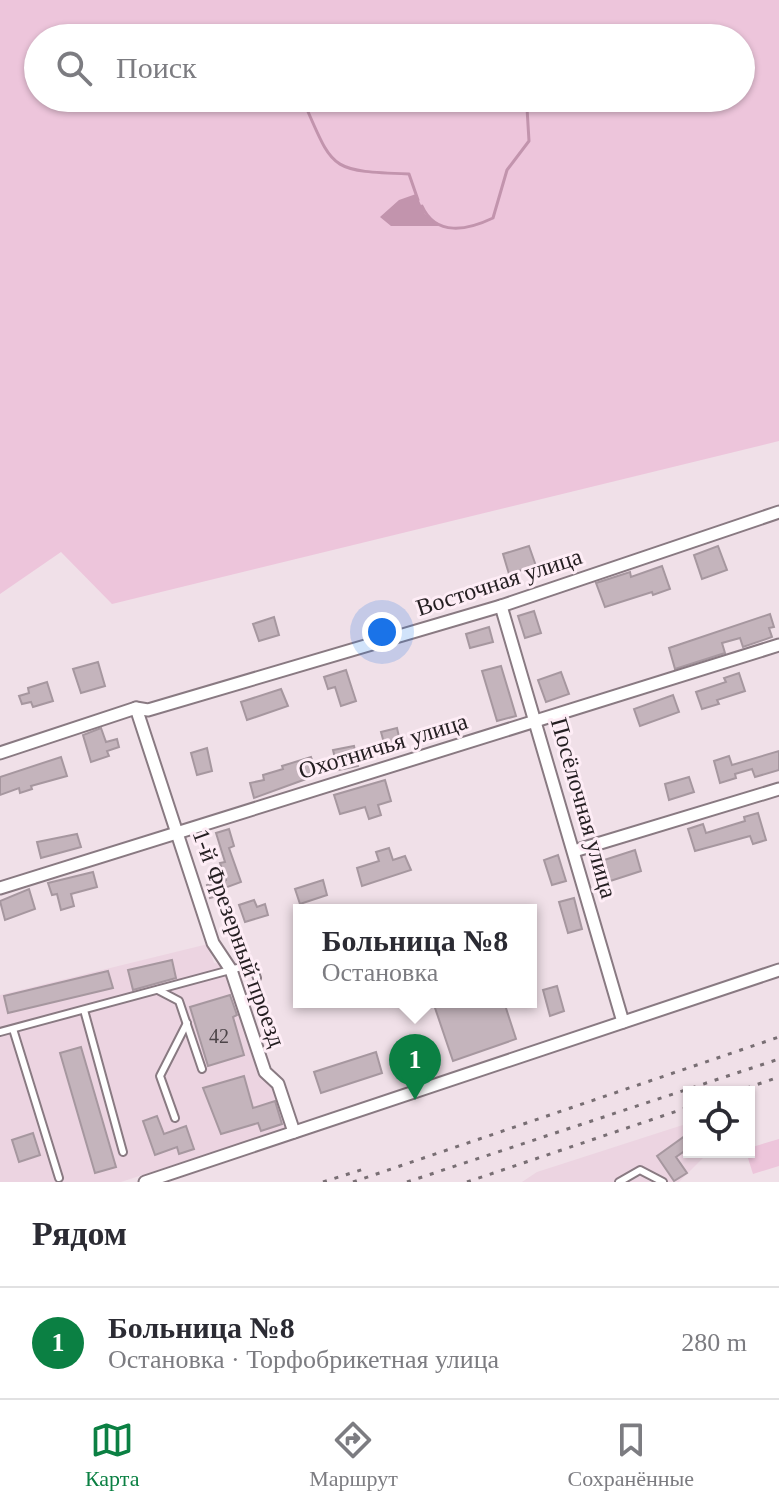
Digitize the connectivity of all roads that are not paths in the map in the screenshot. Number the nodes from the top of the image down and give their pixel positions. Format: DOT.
graph roads {
  1 [pos="779,512"];
  2 [pos="501,606"];
  3 [pos="779,645"];
  4 [pos="136,708"];
  5 [pos="537,722"];
  6 [pos="0,753"];
  7 [pos="779,789"];
  8 [pos="177,833"];
  9 [pos="574,851"];
  10 [pos="0,888"];
  11 [pos="231,970"];
  12 [pos="779,970"];
  13 [pos="257,978"];
  14 [pos="158,990"];
  15 [pos="84,1010"];
  16 [pos="623,1022"];
  17 [pos="187,1023"];
  18 [pos="13,1029"];
  19 [pos="0,1032"];
  20 [pos="202,1069"];
  21 [pos="175,1118"];
  22 [pos="294,1132"];
  23 [pos="123,1152"];
  24 [pos="59,1178"];
  25 [pos="145,1182"];
  26 [pos="619,1182"];
  27 [pos="663,1182"];
  1 -- 2 [label="street, Восточная улица"];
  2 -- 4 [label="street, Восточная улица"];
  2 -- 5 [label="street, Посёлочная улица"];
  3 -- 5 [label="street, Охотничья улица"];
  4 -- 6 [label="street, Восточная улица"];
  4 -- 8 [label="street, 1-й Фрезерный проезд"];
  5 -- 8 [label="street, Охотничья улица"];
  5 -- 9 [label="street, Посёлочная улица"];
  7 -- 9 [label="street"];
  8 -- 10 [label="street, Охотничья улица"];
  8 -- 11 [label="street, 1-й Фрезерный проезд"];
  9 -- 16 [label="street, Посёлочная улица"];
  11 -- 13 [label="lane"];
  11 -- 14 [label="lane"];
  11 -- 22 [label="street, 1-й Фрезерный проезд"];
  12 -- 16 [label="street"];
  14 -- 15 [label="lane"];
  14 -- 17 [label="lane"];
  15 -- 18 [label="lane"];
  15 -- 23 [label="lane"];
  16 -- 22 [label="street"];
  17 -- 20 [label="lane"];
  17 -- 21 [label="lane"];
  18 -- 19 [label="lane"];
  18 -- 24 [label="lane"];
  22 -- 25 [label="street"];
  26 -- 27 [label="lane"];
}
